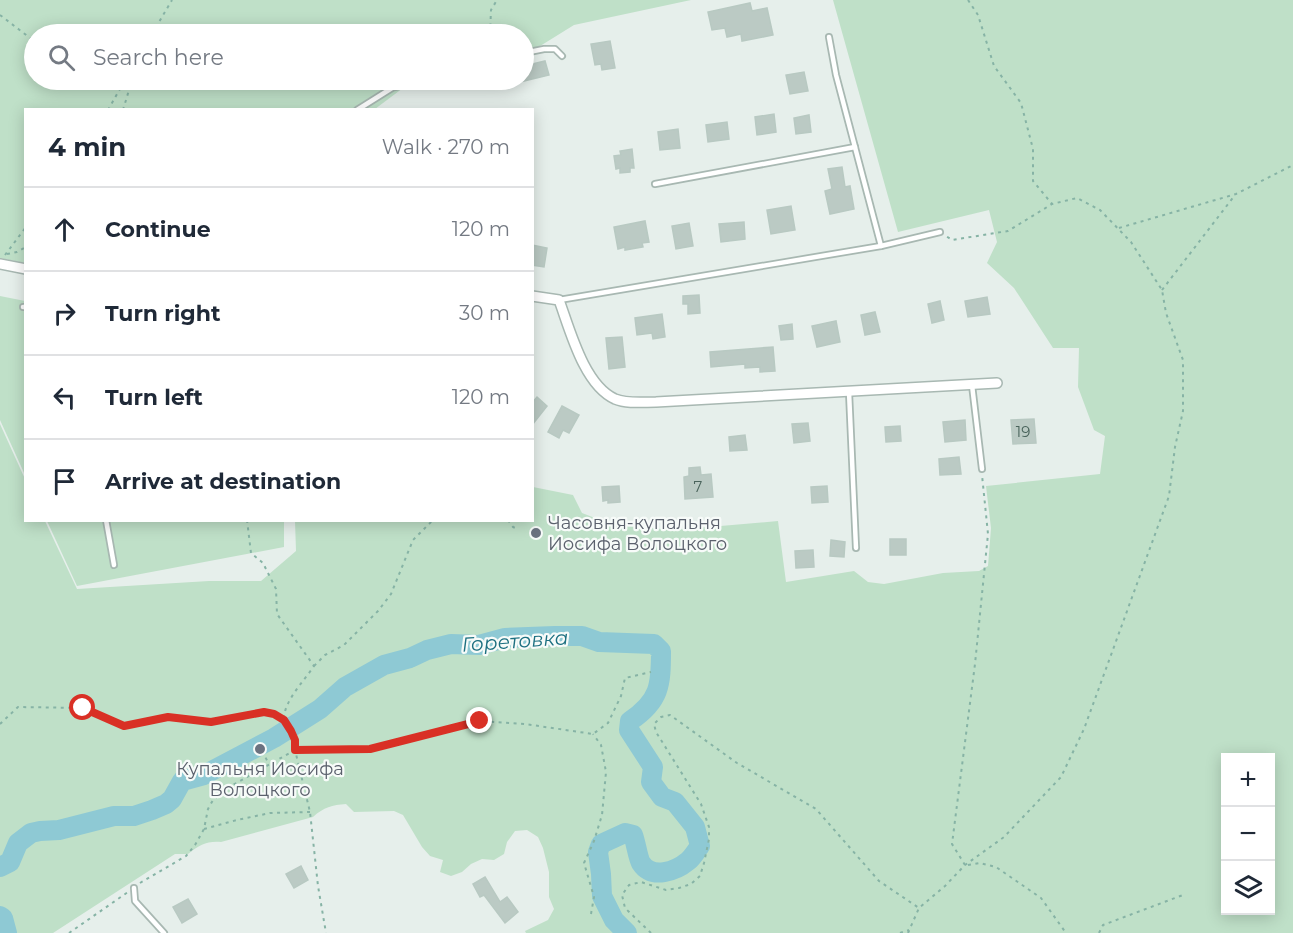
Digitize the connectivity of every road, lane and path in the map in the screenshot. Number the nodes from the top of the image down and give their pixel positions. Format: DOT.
graph roads {
  1 [pos="172,0"];
  2 [pos="497,0"];
  3 [pos="968,0"];
  4 [pos="0,15"];
  5 [pos="158,24"];
  6 [pos="490,24"];
  7 [pos="24,33"];
  8 [pos="829,37"];
  9 [pos="534,51"];
  10 [pos="562,56"];
  11 [pos="119,90"];
  12 [pos="129,90"];
  13 [pos="389,90"];
  14 [pos="109,108"];
  15 [pos="124,108"];
  16 [pos="360,108"];
  17 [pos="855,147"];
  18 [pos="1293,165"];
  19 [pos="655,184"];
  20 [pos="1236,194"];
  21 [pos="1052,204"];
  22 [pos="1119,228"];
  23 [pos="24,230"];
  24 [pos="940,232"];
  25 [pos="881,246"];
  26 [pos="24,248"];
  27 [pos="0,258"];
  28 [pos="2,260"];
  29 [pos="24,268"];
  30 [pos="1162,290"];
  31 [pos="534,296"];
  32 [pos="559,300"];
  33 [pos="998,383"];
  34 [pos="972,385"];
  35 [pos="849,391"];
  36 [pos="982,469"];
  37 [pos="106,522"];
  38 [pos="247,522"];
  39 [pos="431,522"];
  40 [pos="509,522"];
  41 [pos="518,529"];
  42 [pos="856,548"];
  43 [pos="114,565"];
  44 [pos="314,666"];
  45 [pos="651,672"];
  46 [pos="284,720"];
  47 [pos="0,724"];
  48 [pos="593,734"];
  49 [pos="295,750"];
  50 [pos="262,751"];
  51 [pos="269,764"];
  52 [pos="310,812"];
  53 [pos="204,829"];
  54 [pos="965,865"];
  55 [pos="134,888"];
  56 [pos="1183,895"];
  57 [pos="919,908"];
  58 [pos="591,914"];
  59 [pos="909,931"];
  60 [pos="69,933"];
  61 [pos="164,933"];
  62 [pos="326,933"];
  63 [pos="651,933"];
  64 [pos="900,933"];
  65 [pos="1066,933"];
  66 [pos="1099,933"];
  1 -- 5 [label="path"];
  2 -- 6 [label="path"];
  3 -- 21 [label="path"];
  4 -- 7 [label="path"];
  8 -- 17 [label="lane"];
  9 -- 10 [label="lane"];
  11 -- 14 [label="path"];
  12 -- 15 [label="path"];
  13 -- 16 [label="lane"];
  17 -- 19 [label="lane"];
  17 -- 25 [label="lane"];
  18 -- 20 [label="path"];
  20 -- 22 [label="path"];
  20 -- 30 [label="path"];
  21 -- 22 [label="path"];
  21 -- 24 [label="path"];
  22 -- 30 [label="path"];
  23 -- 28 [label="path"];
  24 -- 25 [label="lane"];
  25 -- 32 [label="lane"];
  26 -- 28 [label="path"];
  27 -- 28 [label="path"];
  28 -- 29 [label="street"];
  30 -- 54 [label="path"];
  31 -- 32 [label="street"];
  32 -- 35 [label="street"];
  33 -- 34 [label="street"];
  34 -- 35 [label="street"];
  34 -- 36 [label="lane"];
  35 -- 42 [label="lane"];
  36 -- 54 [label="path"];
  37 -- 43 [label="lane"];
  38 -- 44 [label="path"];
  39 -- 44 [label="path"];
  40 -- 41 [label="path"];
  44 -- 46 [label="path"];
  45 -- 48 [label="path"];
  46 -- 47 [label="path"];
  46 -- 49 [label="path"];
  48 -- 49 [label="path"];
  48 -- 58 [label="path"];
  49 -- 51 [label="path"];
  49 -- 52 [label="path"];
  50 -- 51 [label="path"];
  51 -- 53 [label="path"];
  52 -- 53 [label="path"];
  52 -- 62 [label="path"];
  53 -- 55 [label="path"];
  54 -- 57 [label="path"];
  54 -- 65 [label="path"];
  55 -- 60 [label="path"];
  55 -- 61 [label="lane"];
  56 -- 66 [label="path"];
  57 -- 59 [label="path"];
  57 -- 63 [label="path"];
  59 -- 64 [label="path"];
}
